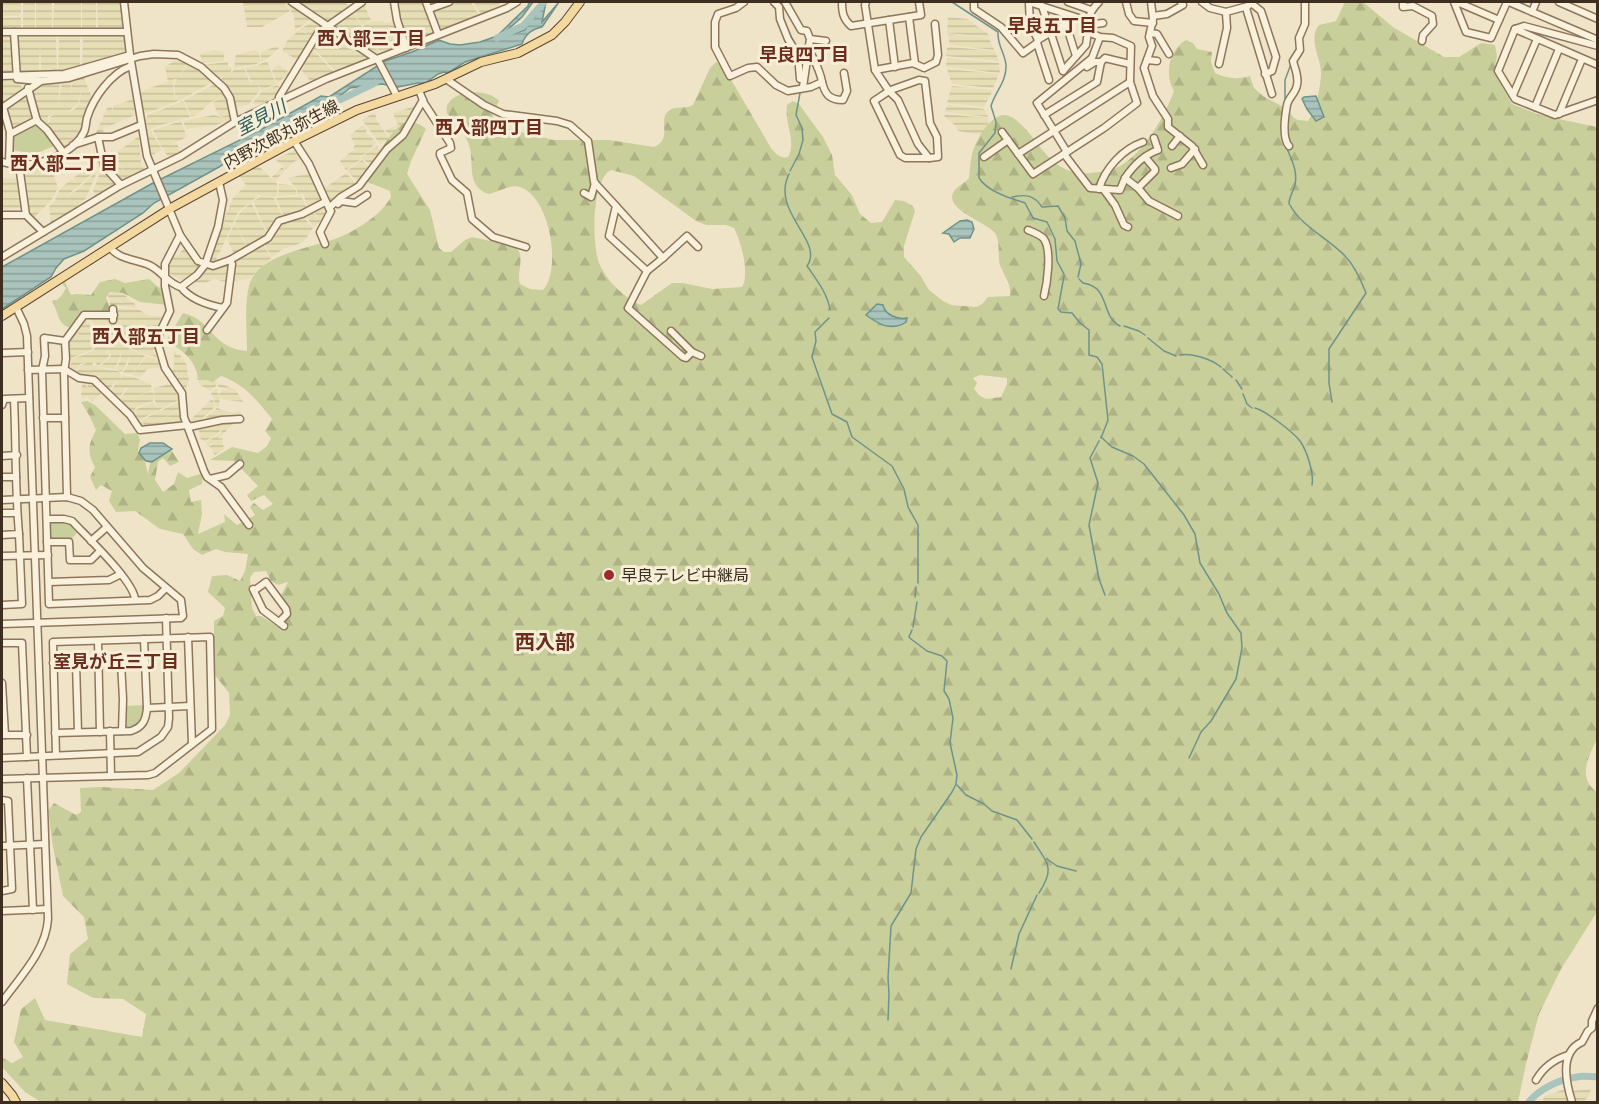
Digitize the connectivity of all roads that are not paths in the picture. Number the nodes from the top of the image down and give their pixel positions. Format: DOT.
graph roads {
  1 [pos="124,2"];
  2 [pos="292,2"];
  3 [pos="362,2"];
  4 [pos="394,2"];
  5 [pos="426,2"];
  6 [pos="449,2"];
  7 [pos="517,2"];
  8 [pos="580,2"];
  9 [pos="744,2"];
  10 [pos="774,2"];
  11 [pos="785,2"];
  12 [pos="843,2"];
  13 [pos="866,2"];
  14 [pos="919,2"];
  15 [pos="974,2"];
  16 [pos="1068,2"];
  17 [pos="1099,2"];
  18 [pos="1126,2"];
  19 [pos="1151,2"];
  20 [pos="1181,2"];
  21 [pos="1202,2"];
  22 [pos="1305,2"];
  23 [pos="1403,2"];
  24 [pos="1456,2"];
  25 [pos="1508,2"];
  26 [pos="1536,2"];
  27 [pos="1559,2"];
  28 [pos="1044,4"];
  29 [pos="1250,4"];
  30 [pos="429,9"];
  31 [pos="1091,10"];
  32 [pos="1226,12"];
  33 [pos="1532,12"];
  34 [pos="909,17"];
  35 [pos="1075,18"];
  36 [pos="1153,19"];
  37 [pos="1598,19"];
  38 [pos="889,20"];
  39 [pos="1499,20"];
  40 [pos="868,23"];
  41 [pos="1103,23"];
  42 [pos="935,24"];
  43 [pos="1066,24"];
  44 [pos="328,25"];
  45 [pos="1088,26"];
  46 [pos="1515,29"];
  47 [pos="2,32"];
  48 [pos="14,32"];
  49 [pos="127,32"];
  50 [pos="1052,32"];
  51 [pos="1150,33"];
  52 [pos="438,34"];
  53 [pos="1101,37"];
  54 [pos="810,39"];
  55 [pos="1537,39"];
  56 [pos="826,41"];
  57 [pos="1422,41"];
  58 [pos="1037,42"];
  59 [pos="1597,44"];
  60 [pos="808,47"];
  61 [pos="406,48"];
  62 [pos="1559,49"];
  63 [pos="1169,54"];
  64 [pos="1076,56"];
  65 [pos="1582,58"];
  66 [pos="377,59"];
  67 [pos="131,60"];
  68 [pos="1147,60"];
  69 [pos="1157,60"];
  70 [pos="1101,62"];
  71 [pos="915,64"];
  72 [pos="1130,64"];
  73 [pos="1219,64"];
  74 [pos="1598,65"];
  75 [pos="894,67"];
  76 [pos="875,70"];
  77 [pos="844,73"];
  78 [pos="1265,74"];
  79 [pos="2,76"];
  80 [pos="17,76"];
  81 [pos="1075,77"];
  82 [pos="446,79"];
  83 [pos="1049,80"];
  84 [pos="41,81"];
  85 [pos="822,82"];
  86 [pos="1130,82"];
  87 [pos="28,88"];
  88 [pos="801,88"];
  89 [pos="419,90"];
  90 [pos="888,91"];
  91 [pos="1272,94"];
  92 [pos="396,95"];
  93 [pos="1513,95"];
  94 [pos="280,100"];
  95 [pos="423,100"];
  96 [pos="1598,100"];
  97 [pos="1535,107"];
  98 [pos="2,108"];
  99 [pos="1559,114"];
  100 [pos="1044,115"];
  101 [pos="37,120"];
  102 [pos="235,122"];
  103 [pos="141,125"];
  104 [pos="1054,131"];
  105 [pos="1002,132"];
  106 [pos="10,134"];
  107 [pos="1180,136"];
  108 [pos="99,137"];
  109 [pos="1154,138"];
  110 [pos="1008,140"];
  111 [pos="294,141"];
  112 [pos="1143,142"];
  113 [pos="73,145"];
  114 [pos="1172,146"];
  115 [pos="1289,146"];
  116 [pos="1195,149"];
  117 [pos="63,152"];
  118 [pos="1066,153"];
  119 [pos="1018,154"];
  120 [pos="984,157"];
  121 [pos="1145,157"];
  122 [pos="930,158"];
  123 [pos="5,163"];
  124 [pos="19,165"];
  125 [pos="1203,165"];
  126 [pos="1171,168"];
  127 [pos="153,172"];
  128 [pos="1125,178"];
  129 [pos="219,182"];
  130 [pos="595,183"];
  131 [pos="121,185"];
  132 [pos="1138,188"];
  133 [pos="1102,189"];
  134 [pos="584,193"];
  135 [pos="367,195"];
  136 [pos="326,201"];
  137 [pos="169,206"];
  138 [pos="616,206"];
  139 [pos="330,209"];
  140 [pos="2,215"];
  141 [pos="26,215"];
  142 [pos="1178,216"];
  143 [pos="1128,227"];
  144 [pos="1028,230"];
  145 [pos="43,232"];
  146 [pos="180,235"];
  147 [pos="325,244"];
  148 [pos="110,247"];
  149 [pos="526,247"];
  150 [pos="698,247"];
  151 [pos="2,257"];
  152 [pos="663,258"];
  153 [pos="230,260"];
  154 [pos="205,265"];
  155 [pos="647,271"];
  156 [pos="165,277"];
  157 [pos="181,287"];
  158 [pos="1044,296"];
  159 [pos="16,307"];
  160 [pos="223,308"];
  161 [pos="114,315"];
  162 [pos="2,316"];
  163 [pos="207,330"];
  164 [pos="671,331"];
  165 [pos="65,341"];
  166 [pos="28,352"];
  167 [pos="692,352"];
  168 [pos="2,353"];
  169 [pos="701,356"];
  170 [pos="64,369"];
  171 [pos="28,370"];
  172 [pos="42,370"];
  173 [pos="29,398"];
  174 [pos="14,399"];
  175 [pos="2,405"];
  176 [pos="44,418"];
  177 [pos="65,418"];
  178 [pos="240,419"];
  179 [pos="188,426"];
  180 [pos="17,455"];
  181 [pos="2,456"];
  182 [pos="240,464"];
  183 [pos="2,477"];
  184 [pos="16,477"];
  185 [pos="210,479"];
  186 [pos="67,497"];
  187 [pos="46,498"];
  188 [pos="17,499"];
  189 [pos="33,499"];
  190 [pos="2,500"];
  191 [pos="2,513"];
  192 [pos="17,513"];
  193 [pos="47,519"];
  194 [pos="249,525"];
  195 [pos="107,526"];
  196 [pos="20,534"];
  197 [pos="2,535"];
  198 [pos="91,540"];
  199 [pos="47,542"];
  200 [pos="100,551"];
  201 [pos="34,555"];
  202 [pos="48,555"];
  203 [pos="2,556"];
  204 [pos="20,556"];
  205 [pos="121,574"];
  206 [pos="49,582"];
  207 [pos="166,588"];
  208 [pos="135,600"];
  209 [pos="2,605"];
  210 [pos="166,618"];
  211 [pos="36,623"];
  212 [pos="2,624"];
  213 [pos="282,624"];
  214 [pos="188,637"];
  215 [pos="167,638"];
  216 [pos="144,639"];
  217 [pos="98,641"];
  218 [pos="2,643"];
  219 [pos="144,661"];
  220 [pos="53,663"];
  221 [pos="2,683"];
  222 [pos="39,689"];
  223 [pos="23,690"];
  224 [pos="190,706"];
  225 [pos="169,707"];
  226 [pos="147,708"];
  227 [pos="110,731"];
  228 [pos="122,731"];
  229 [pos="78,732"];
  230 [pos="100,732"];
  231 [pos="55,733"];
  232 [pos="3,735"];
  233 [pos="27,735"];
  234 [pos="192,744"];
  235 [pos="110,754"];
  236 [pos="56,756"];
  237 [pos="27,757"];
  238 [pos="41,757"];
  239 [pos="2,758"];
  240 [pos="111,776"];
  241 [pos="42,777"];
  242 [pos="27,778"];
  243 [pos="2,779"];
  244 [pos="2,800"];
  245 [pos="45,844"];
  246 [pos="31,845"];
  247 [pos="2,846"];
  248 [pos="10,846"];
  249 [pos="2,891"];
  250 [pos="47,909"];
  251 [pos="33,910"];
  252 [pos="2,911"];
  253 [pos="2,1002"];
  254 [pos="1598,1008"];
  255 [pos="1568,1055"];
  256 [pos="1536,1080"];
  257 [pos="2,1083"];
  258 [pos="16,1102"];
  259 [pos="1572,1102"];
  1 -- 49 [label="street"];
  2 -- 44 [label="street"];
  3 -- 44 [label="street"];
  4 -- 61 [label="street"];
  5 -- 30 [label="street"];
  6 -- 30 [label="street"];
  7 -- 52 [label="street"];
  8 -- 82 [label="main road, 内野次郎丸弥生線"];
  9 -- 88 [label="street"];
  10 -- 88 [label="street"];
  11 -- 54 [label="street"];
  12 -- 40 [label="street"];
  13 -- 40 [label="street"];
  14 -- 34 [label="street"];
  15 -- 58 [label="street"];
  16 -- 31 [label="street"];
  17 -- 31 [label="street"];
  18 -- 36 [label="street"];
  19 -- 36 [label="street"];
  20 -- 36 [label="street"];
  21 -- 32 [label="street"];
  22 -- 115 [label="street"];
  23 -- 57 [label="street"];
  24 -- 39 [label="street"];
  24 -- 39 [label="street"];
  25 -- 33 [label="street"];
  25 -- 39 [label="street"];
  26 -- 33 [label="street"];
  27 -- 37 [label="street"];
  28 -- 35 [label="street"];
  28 -- 50 [label="street"];
  28 -- 58 [label="street"];
  29 -- 32 [label="street"];
  29 -- 78 [label="street"];
  29 -- 78 [label="street"];
  30 -- 52 [label="street"];
  31 -- 45 [label="street"];
  32 -- 73 [label="street"];
  33 -- 59 [label="street"];
  34 -- 38 [label="street"];
  34 -- 71 [label="street"];
  35 -- 43 [label="street"];
  35 -- 45 [label="street"];
  36 -- 51 [label="street"];
  38 -- 40 [label="street"];
  38 -- 75 [label="street"];
  40 -- 76 [label="street"];
  41 -- 45 [label="street"];
  42 -- 71 [label="street"];
  43 -- 50 [label="street"];
  43 -- 64 [label="street"];
  44 -- 66 [label="street"];
  44 -- 94 [label="street"];
  45 -- 53 [label="street"];
  45 -- 64 [label="street"];
  46 -- 55 [label="street"];
  46 -- 59 [label="street"];
  46 -- 93 [label="street"];
  47 -- 48 [label="street"];
  48 -- 49 [label="street"];
  48 -- 80 [label="street"];
  49 -- 67 [label="street"];
  50 -- 58 [label="street"];
  50 -- 64 [label="street"];
  51 -- 63 [label="street"];
  51 -- 68 [label="street"];
  52 -- 61 [label="street"];
  53 -- 72 [label="street"];
  53 -- 100 [label="street"];
  54 -- 56 [label="street"];
  54 -- 60 [label="street"];
  55 -- 62 [label="street"];
  55 -- 93 [label="street"];
  58 -- 83 [label="street"];
  60 -- 85 [label="street"];
  60 -- 88 [label="street"];
  61 -- 66 [label="street"];
  62 -- 65 [label="street"];
  62 -- 97 [label="street"];
  65 -- 74 [label="street"];
  65 -- 99 [label="street"];
  66 -- 92 [label="street"];
  66 -- 94 [label="street"];
  67 -- 80 [label="street"];
  67 -- 84 [label="street"];
  67 -- 102 [label="street"];
  67 -- 103 [label="street"];
  67 -- 113 [label="street"];
  68 -- 69 [label="street"];
  68 -- 107 [label="street"];
  70 -- 72 [label="street"];
  70 -- 81 [label="street"];
  70 -- 100 [label="street"];
  71 -- 75 [label="street"];
  72 -- 86 [label="street"];
  75 -- 76 [label="street"];
  76 -- 90 [label="street"];
  77 -- 85 [label="street"];
  78 -- 91 [label="street"];
  79 -- 80 [label="street"];
  80 -- 84 [label="street"];
  82 -- 89 [label="main road, 内野次郎丸弥生線"];
  82 -- 130 [label="street"];
  84 -- 87 [label="street"];
  85 -- 88 [label="street"];
  86 -- 104 [label="street"];
  86 -- 118 [label="street"];
  87 -- 98 [label="street"];
  87 -- 101 [label="street"];
  89 -- 92 [label="main road, 内野次郎丸弥生線"];
  89 -- 95 [label="street"];
  90 -- 122 [label="street"];
  90 -- 122 [label="street"];
  90 -- 122 [label="street"];
  92 -- 111 [label="main road, 内野次郎丸弥生線"];
  93 -- 97 [label="street"];
  94 -- 102 [label="street"];
  95 -- 139 [label="street"];
  95 -- 149 [label="street"];
  96 -- 99 [label="street"];
  97 -- 99 [label="street"];
  98 -- 106 [label="street"];
  100 -- 104 [label="street"];
  101 -- 106 [label="street"];
  101 -- 117 [label="street"];
  102 -- 127 [label="street"];
  103 -- 108 [label="street"];
  103 -- 127 [label="street"];
  104 -- 118 [label="street"];
  104 -- 119 [label="street"];
  105 -- 110 [label="street"];
  106 -- 123 [label="street"];
  107 -- 114 [label="street"];
  107 -- 116 [label="street"];
  108 -- 113 [label="street"];
  108 -- 131 [label="street"];
  109 -- 121 [label="street"];
  110 -- 119 [label="street"];
  110 -- 120 [label="street"];
  111 -- 129 [label="main road, 内野次郎丸弥生線"];
  111 -- 136 [label="street"];
  112 -- 133 [label="street"];
  113 -- 117 [label="street"];
  116 -- 125 [label="street"];
  116 -- 126 [label="street"];
  117 -- 124 [label="street"];
  118 -- 119 [label="street"];
  118 -- 133 [label="street"];
  121 -- 128 [label="street"];
  121 -- 132 [label="street"];
  123 -- 124 [label="street"];
  124 -- 141 [label="street"];
  127 -- 131 [label="street"];
  127 -- 137 [label="street"];
  128 -- 132 [label="street"];
  128 -- 133 [label="street"];
  129 -- 137 [label="main road, 内野次郎丸弥生線"];
  129 -- 154 [label="street"];
  130 -- 134 [label="street"];
  130 -- 138 [label="street"];
  131 -- 145 [label="street"];
  132 -- 142 [label="street"];
  133 -- 143 [label="street"];
  135 -- 139 [label="street"];
  136 -- 139 [label="street"];
  136 -- 153 [label="street"];
  137 -- 146 [label="street"];
  137 -- 148 [label="main road, 内野次郎丸弥生線"];
  138 -- 152 [label="street"];
  138 -- 155 [label="street"];
  139 -- 147 [label="street"];
  140 -- 141 [label="street"];
  141 -- 145 [label="street"];
  144 -- 158 [label="street"];
  145 -- 151 [label="street"];
  146 -- 154 [label="street"];
  146 -- 156 [label="street"];
  148 -- 156 [label="street"];
  148 -- 159 [label="main road, 内野次郎丸弥生線"];
  150 -- 152 [label="street"];
  152 -- 155 [label="street"];
  153 -- 154 [label="street"];
  153 -- 160 [label="street"];
  154 -- 157 [label="street"];
  155 -- 167 [label="street"];
  156 -- 157 [label="street"];
  156 -- 179 [label="street"];
  157 -- 160 [label="street"];
  159 -- 162 [label="main road, 内野次郎丸弥生線"];
  159 -- 166 [label="street"];
  160 -- 163 [label="street"];
  161 -- 165 [label="street"];
  164 -- 167 [label="street"];
  165 -- 170 [label="street"];
  165 -- 172 [label="street"];
  166 -- 168 [label="street"];
  166 -- 171 [label="street"];
  167 -- 169 [label="street"];
  170 -- 172 [label="street"];
  170 -- 177 [label="street"];
  170 -- 179 [label="street"];
  171 -- 172 [label="street"];
  171 -- 173 [label="street"];
  172 -- 176 [label="street"];
  173 -- 174 [label="street"];
  173 -- 189 [label="street"];
  174 -- 175 [label="street"];
  174 -- 180 [label="street"];
  176 -- 177 [label="street"];
  176 -- 187 [label="street"];
  177 -- 186 [label="street"];
  178 -- 179 [label="street"];
  179 -- 185 [label="street"];
  180 -- 181 [label="street"];
  180 -- 184 [label="street"];
  182 -- 185 [label="street"];
  183 -- 184 [label="street"];
  184 -- 188 [label="street"];
  185 -- 194 [label="street"];
  186 -- 187 [label="street"];
  186 -- 195 [label="street"];
  187 -- 189 [label="street"];
  187 -- 193 [label="street"];
  188 -- 189 [label="street"];
  188 -- 190 [label="street"];
  188 -- 192 [label="street"];
  189 -- 201 [label="street"];
  191 -- 192 [label="street"];
  192 -- 196 [label="street"];
  193 -- 198 [label="street"];
  193 -- 199 [label="street"];
  195 -- 198 [label="street"];
  195 -- 207 [label="street"];
  196 -- 197 [label="street"];
  196 -- 204 [label="street"];
  198 -- 200 [label="street"];
  199 -- 200 [label="street"];
  199 -- 202 [label="street"];
  200 -- 205 [label="street"];
  201 -- 202 [label="street"];
  201 -- 204 [label="street"];
  201 -- 211 [label="street"];
  202 -- 206 [label="street"];
  203 -- 204 [label="street"];
  204 -- 209 [label="street"];
  205 -- 206 [label="street"];
  205 -- 208 [label="street"];
  206 -- 208 [label="street"];
  207 -- 208 [label="street"];
  207 -- 210 [label="street"];
  210 -- 211 [label="street"];
  210 -- 215 [label="street"];
  211 -- 212 [label="street"];
  211 -- 222 [label="street"];
  213 -- 213 [label="street"];
  214 -- 215 [label="street"];
  214 -- 224 [label="street"];
  214 -- 234 [label="street"];
  215 -- 216 [label="street"];
  215 -- 225 [label="street"];
  216 -- 217 [label="street"];
  216 -- 219 [label="street"];
  217 -- 220 [label="street"];
  217 -- 230 [label="street"];
  218 -- 223 [label="street"];
  219 -- 226 [label="street"];
  219 -- 228 [label="street"];
  220 -- 229 [label="street"];
  220 -- 231 [label="street"];
  221 -- 232 [label="street"];
  222 -- 223 [label="street"];
  222 -- 238 [label="street"];
  223 -- 233 [label="street"];
  224 -- 225 [label="street"];
  224 -- 234 [label="street"];
  225 -- 226 [label="street"];
  225 -- 235 [label="street"];
  226 -- 228 [label="street"];
  227 -- 228 [label="street"];
  227 -- 230 [label="street"];
  227 -- 235 [label="street"];
  229 -- 230 [label="street"];
  229 -- 231 [label="street"];
  231 -- 236 [label="street"];
  232 -- 233 [label="street"];
  233 -- 237 [label="street"];
  234 -- 240 [label="street"];
  235 -- 236 [label="street"];
  235 -- 240 [label="street"];
  236 -- 238 [label="street"];
  237 -- 238 [label="street"];
  237 -- 239 [label="street"];
  238 -- 241 [label="street"];
  240 -- 241 [label="street"];
  241 -- 242 [label="street"];
  241 -- 245 [label="street"];
  242 -- 243 [label="street"];
  242 -- 246 [label="street"];
  244 -- 248 [label="street"];
  245 -- 246 [label="street"];
  245 -- 250 [label="street"];
  246 -- 248 [label="street"];
  246 -- 251 [label="street"];
  247 -- 248 [label="street"];
  248 -- 249 [label="street"];
  250 -- 251 [label="street"];
  250 -- 253 [label="street"];
  251 -- 252 [label="street"];
  254 -- 255 [label="street"];
  255 -- 256 [label="street"];
  255 -- 259 [label="street"];
  257 -- 258 [label="main road"];
}
